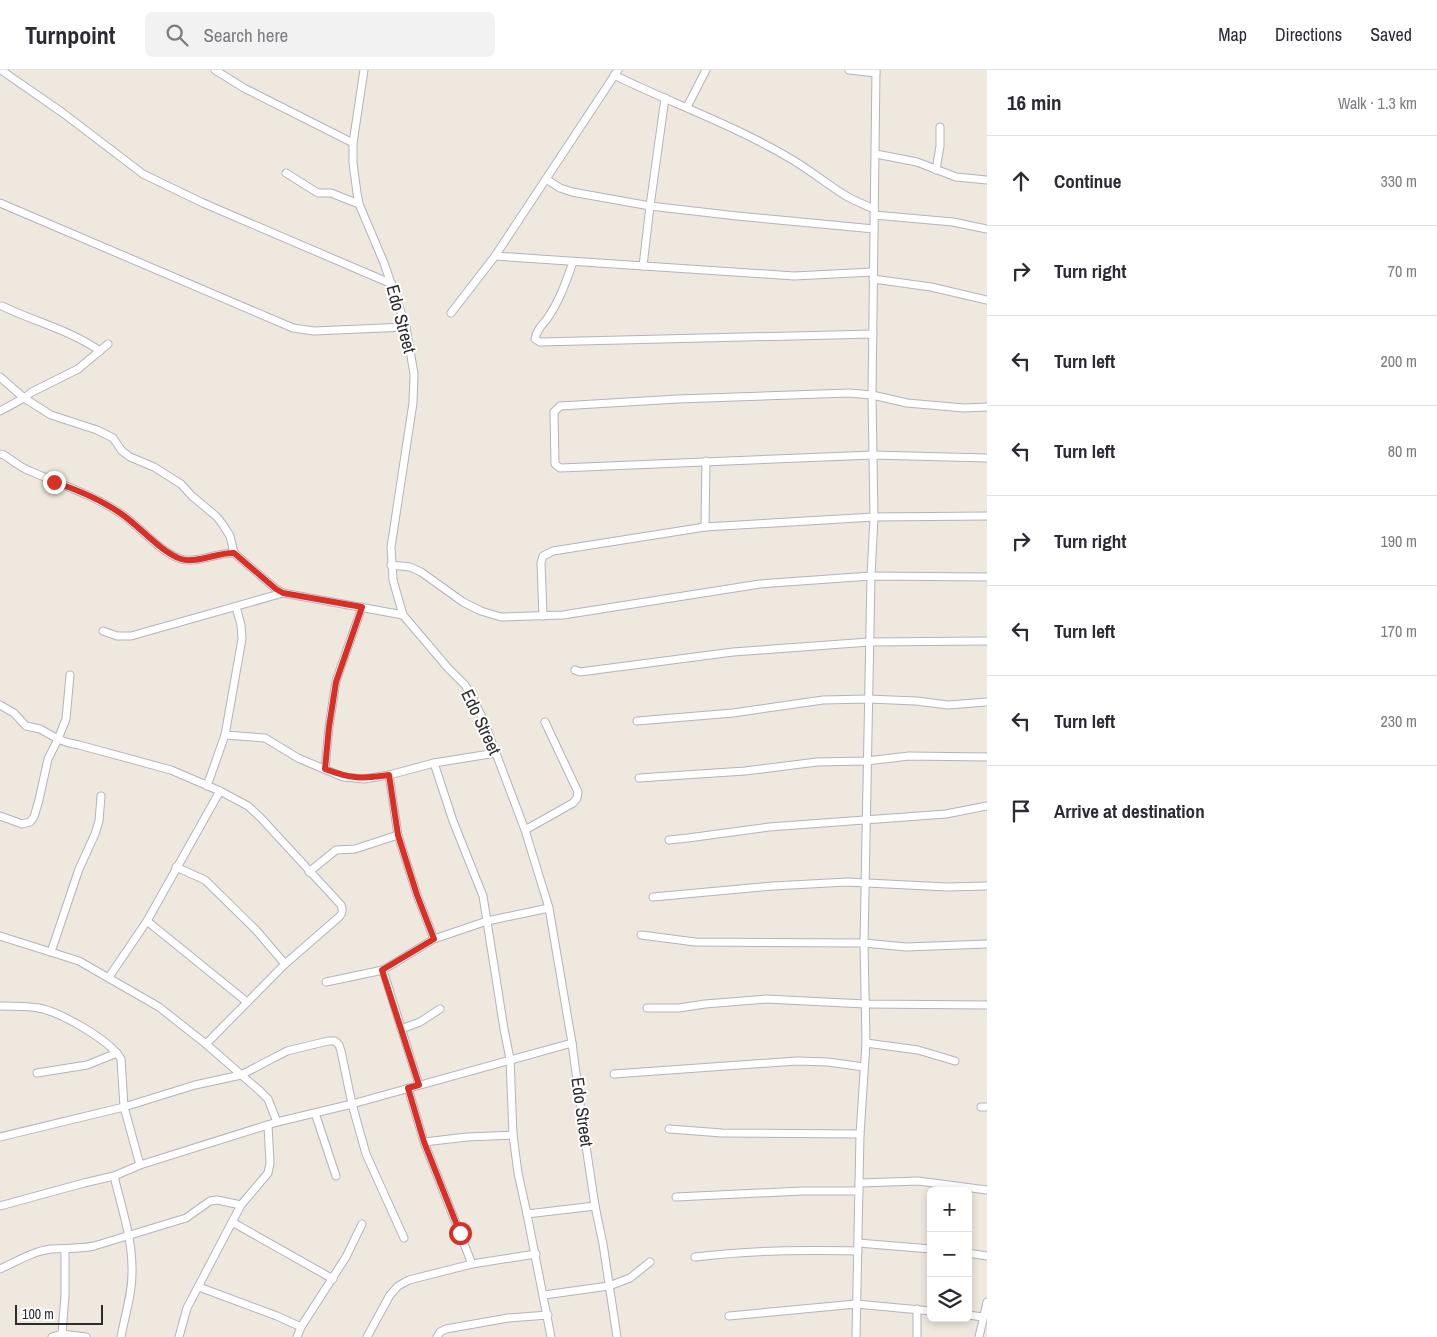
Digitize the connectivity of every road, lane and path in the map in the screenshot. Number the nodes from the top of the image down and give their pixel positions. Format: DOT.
graph roads {
  1 [pos="1,70"];
  2 [pos="215,70"];
  3 [pos="364,70"];
  4 [pos="706,70"];
  5 [pos="849,70"];
  6 [pos="876,71"];
  7 [pos="616,72"];
  8 [pos="664,98"];
  9 [pos="687,107"];
  10 [pos="940,127"];
  11 [pos="353,143"];
  12 [pos="876,154"];
  13 [pos="936,170"];
  14 [pos="286,173"];
  15 [pos="546,179"];
  16 [pos="987,180"];
  17 [pos="0,203"];
  18 [pos="359,204"];
  19 [pos="650,206"];
  20 [pos="874,212"];
  21 [pos="874,229"];
  22 [pos="987,229"];
  23 [pos="495,256"];
  24 [pos="573,262"];
  25 [pos="643,266"];
  26 [pos="873,275"];
  27 [pos="392,284"];
  28 [pos="987,300"];
  29 [pos="2,306"];
  30 [pos="451,313"];
  31 [pos="406,327"];
  32 [pos="873,334"];
  33 [pos="108,344"];
  34 [pos="100,351"];
  35 [pos="0,377"];
  36 [pos="872,395"];
  37 [pos="24,398"];
  38 [pos="987,407"];
  39 [pos="0,411"];
  40 [pos="0,454"];
  41 [pos="873,455"];
  42 [pos="987,458"];
  43 [pos="706,461"];
  44 [pos="987,516"];
  45 [pos="874,517"];
  46 [pos="705,528"];
  47 [pos="234,553"];
  48 [pos="391,565"];
  49 [pos="871,576"];
  50 [pos="987,577"];
  51 [pos="283,593"];
  52 [pos="236,607"];
  53 [pos="362,607"];
  54 [pos="402,615"];
  55 [pos="543,616"];
  56 [pos="103,631"];
  57 [pos="987,641"];
  58 [pos="869,642"];
  59 [pos="575,670"];
  60 [pos="70,675"];
  61 [pos="868,699"];
  62 [pos="987,702"];
  63 [pos="0,705"];
  64 [pos="637,721"];
  65 [pos="545,722"];
  66 [pos="225,735"];
  67 [pos="58,739"];
  68 [pos="496,753"];
  69 [pos="987,757"];
  70 [pos="867,761"];
  71 [pos="434,763"];
  72 [pos="325,769"];
  73 [pos="389,775"];
  74 [pos="639,778"];
  75 [pos="207,786"];
  76 [pos="220,791"];
  77 [pos="101,796"];
  78 [pos="987,806"];
  79 [pos="0,816"];
  80 [pos="866,819"];
  81 [pos="526,830"];
  82 [pos="398,835"];
  83 [pos="669,840"];
  84 [pos="176,867"];
  85 [pos="309,872"];
  86 [pos="865,883"];
  87 [pos="987,886"];
  88 [pos="653,897"];
  89 [pos="549,908"];
  90 [pos="147,921"];
  91 [pos="488,921"];
  92 [pos="0,936"];
  93 [pos="641,936"];
  94 [pos="434,939"];
  95 [pos="864,943"];
  96 [pos="987,944"];
  97 [pos="52,952"];
  98 [pos="285,964"];
  99 [pos="382,970"];
  100 [pos="110,977"];
  101 [pos="326,982"];
  102 [pos="247,1002"];
  103 [pos="865,1004"];
  104 [pos="987,1005"];
  105 [pos="0,1006"];
  106 [pos="646,1008"];
  107 [pos="440,1009"];
  108 [pos="401,1029"];
  109 [pos="572,1043"];
  110 [pos="866,1043"];
  111 [pos="206,1044"];
  112 [pos="117,1053"];
  113 [pos="510,1059"];
  114 [pos="955,1061"];
  115 [pos="864,1067"];
  116 [pos="36,1073"];
  117 [pos="614,1074"];
  118 [pos="241,1075"];
  119 [pos="419,1085"];
  120 [pos="408,1088"];
  121 [pos="352,1104"];
  122 [pos="124,1107"];
  123 [pos="315,1113"];
  124 [pos="277,1122"];
  125 [pos="268,1124"];
  126 [pos="669,1129"];
  127 [pos="860,1134"];
  128 [pos="513,1135"];
  129 [pos="0,1137"];
  130 [pos="424,1142"];
  131 [pos="140,1165"];
  132 [pos="114,1176"];
  133 [pos="336,1176"];
  134 [pos="859,1187"];
  135 [pos="987,1190"];
  136 [pos="676,1197"];
  137 [pos="241,1205"];
  138 [pos="0,1206"];
  139 [pos="595,1206"];
  140 [pos="527,1214"];
  141 [pos="232,1222"];
  142 [pos="362,1224"];
  143 [pos="128,1236"];
  144 [pos="404,1238"];
  145 [pos="858,1243"];
  146 [pos="65,1249"];
  147 [pos="927,1249"];
  148 [pos="858,1252"];
  149 [pos="536,1254"];
  150 [pos="972,1254"];
  151 [pos="987,1256"];
  152 [pos="695,1257"];
  153 [pos="650,1262"];
  154 [pos="472,1264"];
  155 [pos="0,1269"];
  156 [pos="334,1279"];
  157 [pos="199,1286"];
  158 [pos="609,1286"];
  159 [pos="544,1296"];
  160 [pos="987,1302"];
  161 [pos="856,1304"];
  162 [pos="917,1309"];
  163 [pos="927,1310"];
  164 [pos="548,1315"];
  165 [pos="729,1316"];
  166 [pos="972,1316"];
  167 [pos="984,1317"];
  168 [pos="301,1327"];
  169 [pos="62,1334"];
  170 [pos="52,1337"];
  171 [pos="86,1337"];
  172 [pos="121,1337"];
  173 [pos="179,1337"];
  174 [pos="298,1337"];
  175 [pos="367,1337"];
  176 [pos="437,1337"];
  177 [pos="551,1337"];
  178 [pos="616,1337"];
  179 [pos="856,1337"];
  180 [pos="917,1337"];
  181 [pos="979,1337"];
  1 -- 27 [label="street"];
  2 -- 11 [label="street"];
  3 -- 11 [label="street, Edo Street"];
  4 -- 9 [label="street"];
  5 -- 6 [label="street"];
  6 -- 12 [label="street"];
  7 -- 8 [label="street"];
  7 -- 15 [label="street"];
  8 -- 9 [label="street"];
  8 -- 19 [label="street"];
  9 -- 20 [label="street"];
  10 -- 13 [label="street"];
  11 -- 18 [label="street, Edo Street"];
  12 -- 13 [label="street"];
  12 -- 20 [label="street"];
  13 -- 16 [label="street"];
  14 -- 18 [label="street"];
  15 -- 19 [label="street"];
  15 -- 23 [label="street"];
  17 -- 31 [label="street"];
  18 -- 27 [label="street, Edo Street"];
  19 -- 21 [label="street"];
  19 -- 25 [label="street"];
  20 -- 21 [label="street"];
  20 -- 22 [label="street"];
  21 -- 26 [label="street"];
  23 -- 24 [label="street"];
  23 -- 30 [label="street"];
  24 -- 25 [label="street"];
  24 -- 32 [label="street"];
  25 -- 26 [label="street"];
  26 -- 28 [label="street"];
  26 -- 32 [label="street"];
  27 -- 31 [label="street, Edo Street"];
  29 -- 34 [label="street"];
  31 -- 48 [label="street, Edo Street"];
  32 -- 36 [label="street"];
  33 -- 34 [label="street"];
  34 -- 37 [label="street"];
  35 -- 37 [label="street"];
  36 -- 38 [label="street"];
  36 -- 41 [label="street"];
  36 -- 43 [label="street"];
  37 -- 39 [label="street"];
  37 -- 47 [label="street"];
  40 -- 47 [label="street"];
  41 -- 42 [label="street"];
  41 -- 43 [label="street"];
  41 -- 45 [label="street"];
  43 -- 46 [label="street"];
  44 -- 45 [label="street"];
  45 -- 46 [label="street"];
  45 -- 49 [label="street"];
  46 -- 55 [label="street"];
  47 -- 51 [label="street"];
  48 -- 54 [label="street, Edo Street"];
  48 -- 55 [label="street"];
  49 -- 50 [label="street"];
  49 -- 55 [label="street"];
  49 -- 58 [label="street"];
  51 -- 52 [label="street"];
  51 -- 53 [label="street"];
  52 -- 56 [label="street"];
  52 -- 66 [label="street"];
  53 -- 54 [label="street"];
  53 -- 72 [label="street"];
  54 -- 68 [label="street, Edo Street"];
  57 -- 58 [label="street"];
  58 -- 59 [label="street"];
  58 -- 61 [label="street"];
  60 -- 67 [label="street"];
  61 -- 62 [label="street"];
  61 -- 64 [label="street"];
  61 -- 70 [label="street"];
  63 -- 67 [label="street"];
  65 -- 81 [label="street"];
  66 -- 72 [label="street"];
  66 -- 75 [label="street"];
  67 -- 75 [label="street"];
  67 -- 79 [label="street"];
  68 -- 71 [label="street"];
  68 -- 81 [label="street, Edo Street"];
  69 -- 70 [label="street"];
  70 -- 74 [label="street"];
  70 -- 80 [label="street"];
  71 -- 73 [label="street"];
  71 -- 91 [label="street"];
  72 -- 73 [label="street"];
  73 -- 82 [label="street"];
  75 -- 76 [label="street"];
  76 -- 84 [label="street"];
  76 -- 85 [label="street"];
  77 -- 97 [label="street"];
  78 -- 80 [label="street"];
  80 -- 83 [label="street"];
  80 -- 86 [label="street"];
  81 -- 89 [label="street, Edo Street"];
  82 -- 85 [label="street"];
  82 -- 94 [label="street"];
  84 -- 90 [label="street"];
  84 -- 98 [label="street"];
  85 -- 98 [label="street"];
  86 -- 87 [label="street"];
  86 -- 88 [label="street"];
  86 -- 95 [label="street"];
  89 -- 91 [label="street"];
  89 -- 109 [label="street, Edo Street"];
  90 -- 100 [label="street"];
  90 -- 102 [label="street"];
  91 -- 94 [label="street"];
  91 -- 113 [label="street"];
  92 -- 97 [label="street"];
  93 -- 95 [label="street"];
  94 -- 99 [label="street"];
  95 -- 96 [label="street"];
  95 -- 103 [label="street"];
  97 -- 100 [label="street"];
  98 -- 102 [label="street"];
  99 -- 101 [label="street"];
  99 -- 108 [label="street"];
  100 -- 111 [label="street"];
  102 -- 111 [label="street"];
  103 -- 104 [label="street"];
  103 -- 106 [label="street"];
  103 -- 110 [label="street"];
  105 -- 112 [label="street"];
  107 -- 108 [label="street"];
  108 -- 119 [label="street"];
  109 -- 113 [label="street"];
  109 -- 139 [label="street, Edo Street"];
  110 -- 114 [label="street"];
  110 -- 115 [label="street"];
  111 -- 118 [label="street"];
  112 -- 116 [label="street"];
  112 -- 122 [label="street"];
  113 -- 119 [label="street"];
  113 -- 128 [label="street"];
  115 -- 117 [label="street"];
  115 -- 127 [label="street"];
  118 -- 121 [label="street"];
  118 -- 122 [label="street"];
  118 -- 124 [label="street"];
  119 -- 120 [label="street"];
  120 -- 121 [label="street"];
  120 -- 130 [label="street"];
  121 -- 123 [label="street"];
  121 -- 144 [label="street"];
  122 -- 129 [label="street"];
  122 -- 131 [label="street"];
  123 -- 124 [label="street"];
  123 -- 133 [label="street"];
  124 -- 125 [label="street"];
  125 -- 131 [label="street"];
  125 -- 137 [label="street"];
  126 -- 127 [label="street"];
  127 -- 134 [label="street"];
  128 -- 130 [label="street"];
  128 -- 140 [label="street"];
  130 -- 154 [label="street"];
  131 -- 132 [label="street"];
  132 -- 138 [label="street"];
  132 -- 143 [label="street"];
  134 -- 135 [label="street"];
  134 -- 136 [label="street"];
  134 -- 145 [label="street"];
  137 -- 141 [label="street"];
  137 -- 143 [label="street"];
  139 -- 140 [label="street"];
  139 -- 158 [label="street, Edo Street"];
  140 -- 149 [label="street"];
  141 -- 156 [label="street"];
  141 -- 157 [label="street"];
  142 -- 156 [label="street"];
  143 -- 146 [label="street"];
  143 -- 172 [label="street"];
  145 -- 147 [label="street"];
  145 -- 148 [label="street"];
  146 -- 155 [label="street"];
  146 -- 169 [label="street"];
  148 -- 152 [label="street"];
  148 -- 161 [label="street"];
  149 -- 154 [label="street"];
  149 -- 159 [label="street"];
  150 -- 151 [label="street"];
  153 -- 158 [label="street"];
  154 -- 175 [label="street"];
  156 -- 168 [label="street"];
  157 -- 168 [label="street"];
  157 -- 173 [label="street"];
  158 -- 159 [label="street"];
  158 -- 178 [label="street, Edo Street"];
  159 -- 164 [label="street"];
  160 -- 167 [label="street"];
  161 -- 162 [label="street"];
  161 -- 165 [label="street"];
  161 -- 179 [label="street"];
  162 -- 163 [label="street"];
  162 -- 180 [label="street"];
  164 -- 176 [label="street"];
  164 -- 177 [label="street"];
  166 -- 167 [label="street"];
  167 -- 181 [label="street"];
  168 -- 174 [label="street"];
  169 -- 170 [label="street"];
  169 -- 171 [label="street"];
}
